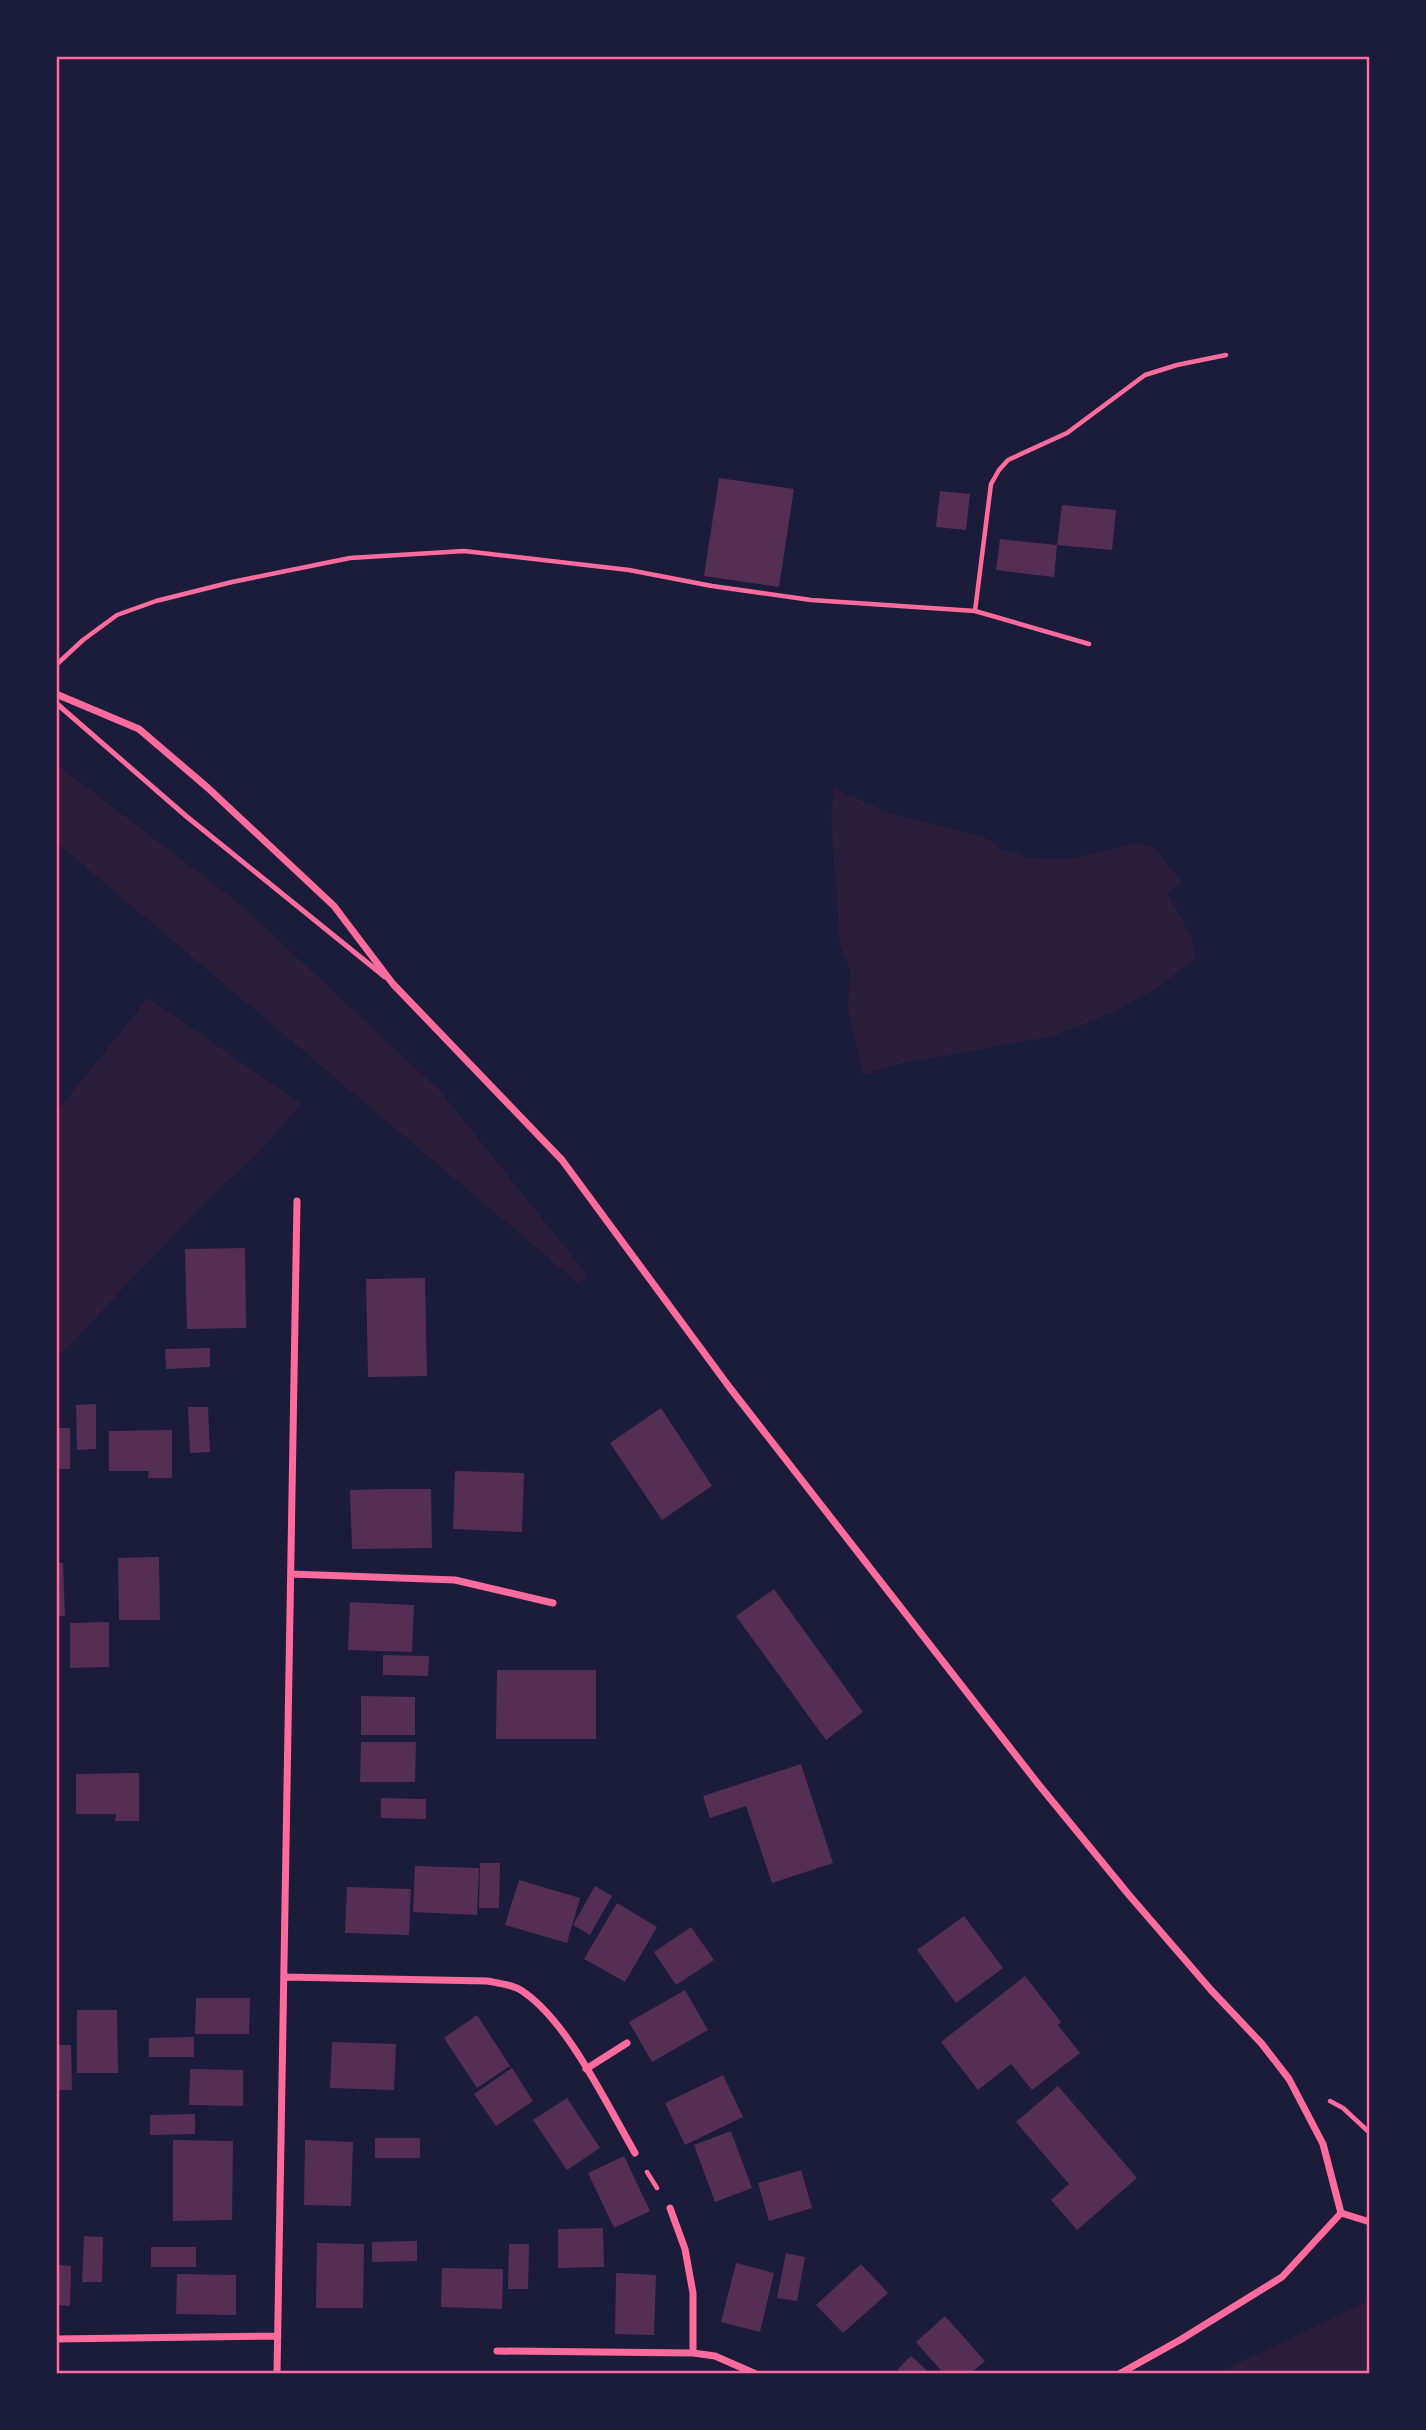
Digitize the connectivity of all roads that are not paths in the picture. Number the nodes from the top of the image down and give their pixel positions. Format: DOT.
graph roads {
  1 [pos="56,694"];
  2 [pos="56,703"];
  3 [pos="393,984"];
  4 [pos="297,1201"];
  5 [pos="291,1574"];
  6 [pos="553,1603"];
  7 [pos="284,1977"];
  8 [pos="628,2043"];
  9 [pos="586,2069"];
  10 [pos="635,2153"];
  11 [pos="670,2208"];
  12 [pos="1341,2213"];
  13 [pos="1370,2222"];
  14 [pos="278,2336"];
  15 [pos="56,2340"];
  16 [pos="497,2351"];
  17 [pos="693,2353"];
  18 [pos="277,2374"];
  19 [pos="756,2374"];
  20 [pos="1119,2374"];
  1 -- 3 [label="street"];
  2 -- 3 [label="lane"];
  3 -- 12 [label="street"];
  4 -- 5 [label="street"];
  5 -- 6 [label="street"];
  5 -- 7 [label="street"];
  7 -- 9 [label="street"];
  7 -- 14 [label="street"];
  8 -- 9 [label="street"];
  9 -- 10 [label="street"];
  11 -- 17 [label="street"];
  12 -- 13 [label="street"];
  12 -- 20 [label="street"];
  14 -- 15 [label="street"];
  14 -- 18 [label="street"];
  16 -- 17 [label="street"];
  17 -- 19 [label="street"];
}
